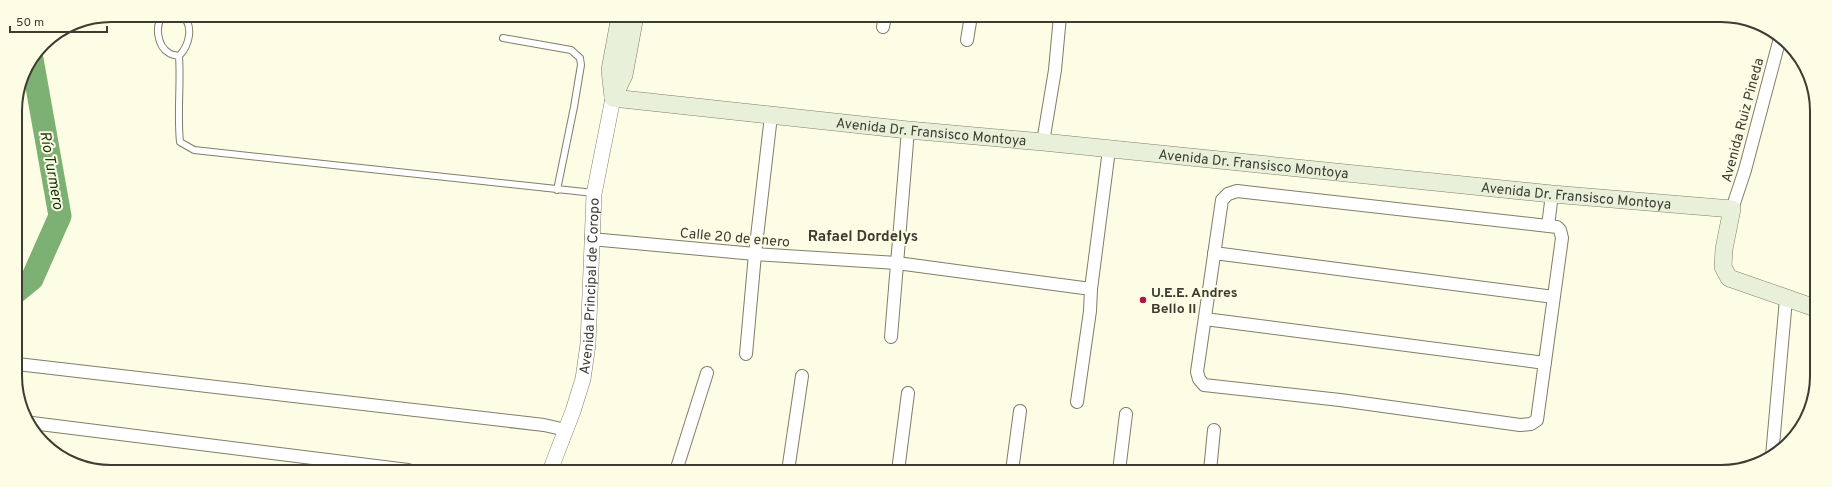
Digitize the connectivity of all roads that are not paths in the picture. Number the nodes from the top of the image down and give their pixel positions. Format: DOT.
graph roads {
  1 [pos="159,22"];
  2 [pos="186,22"];
  3 [pos="619,22"];
  4 [pos="634,22"];
  5 [pos="970,22"];
  6 [pos="1059,22"];
  7 [pos="503,38"];
  8 [pos="967,40"];
  9 [pos="1779,43"];
  10 [pos="179,56"];
  11 [pos="612,98"];
  12 [pos="771,116"];
  13 [pos="908,130"];
  14 [pos="1043,142"];
  15 [pos="1109,150"];
  16 [pos="556,190"];
  17 [pos="594,194"];
  18 [pos="1552,194"];
  19 [pos="1732,209"];
  20 [pos="1548,226"];
  21 [pos="591,239"];
  22 [pos="1214,253"];
  23 [pos="755,254"];
  24 [pos="897,263"];
  25 [pos="1091,289"];
  26 [pos="1554,297"];
  27 [pos="1786,299"];
  28 [pos="1810,306"];
  29 [pos="1205,319"];
  30 [pos="891,337"];
  31 [pos="746,354"];
  32 [pos="1545,363"];
  33 [pos="22,365"];
  34 [pos="706,373"];
  35 [pos="802,376"];
  36 [pos="908,393"];
  37 [pos="1077,402"];
  38 [pos="1020,411"];
  39 [pos="1126,414"];
  40 [pos="36,423"];
  41 [pos="566,430"];
  42 [pos="1214,430"];
  43 [pos="1773,449"];
  44 [pos="368,465"];
  45 [pos="552,465"];
  46 [pos="678,465"];
  47 [pos="789,465"];
  48 [pos="899,465"];
  49 [pos="1013,465"];
  50 [pos="1120,465"];
  51 [pos="1211,465"];
  1 -- 10 [label="lane"];
  2 -- 10 [label="lane"];
  3 -- 11 [label="main road, Avenida Principal de Coropo"];
  4 -- 11 [label="main road, Avenida Principal de Coropo"];
  5 -- 8 [label="street"];
  6 -- 14 [label="street"];
  7 -- 16 [label="lane"];
  9 -- 19 [label="street, Avenida Ruiz Pineda"];
  10 -- 16 [label="lane"];
  11 -- 12 [label="main road, Avenida Dr. Fransisco Montoya"];
  11 -- 17 [label="street, Avenida Principal de Coropo"];
  12 -- 13 [label="main road, Avenida Dr. Fransisco Montoya"];
  12 -- 23 [label="street"];
  13 -- 14 [label="main road, Avenida Dr. Fransisco Montoya"];
  13 -- 24 [label="street"];
  14 -- 15 [label="main road, Avenida Dr. Fransisco Montoya"];
  15 -- 18 [label="main road, Avenida Dr. Fransisco Montoya"];
  15 -- 25 [label="street"];
  16 -- 17 [label="lane"];
  17 -- 21 [label="street, Avenida Principal de Coropo"];
  18 -- 19 [label="main road, Avenida Dr. Fransisco Montoya"];
  18 -- 20 [label="street"];
  19 -- 27 [label="main road"];
  20 -- 22 [label="street"];
  20 -- 26 [label="street"];
  21 -- 23 [label="street, Calle 20 de enero"];
  21 -- 41 [label="street, Avenida Principal de Coropo"];
  22 -- 26 [label="street"];
  22 -- 29 [label="street"];
  23 -- 24 [label="street, Calle 20 de enero"];
  23 -- 31 [label="street"];
  24 -- 25 [label="street, Calle 20 de enero"];
  24 -- 30 [label="street"];
  25 -- 37 [label="street"];
  26 -- 32 [label="street"];
  27 -- 28 [label="main road"];
  27 -- 43 [label="street"];
  29 -- 32 [label="street"];
  29 -- 32 [label="street"];
  33 -- 41 [label="street"];
  34 -- 46 [label="street"];
  35 -- 47 [label="street"];
  36 -- 48 [label="street"];
  38 -- 49 [label="street"];
  39 -- 50 [label="street"];
  40 -- 44 [label="street"];
  41 -- 45 [label="street, Avenida Principal de Coropo"];
  42 -- 51 [label="street"];
}
